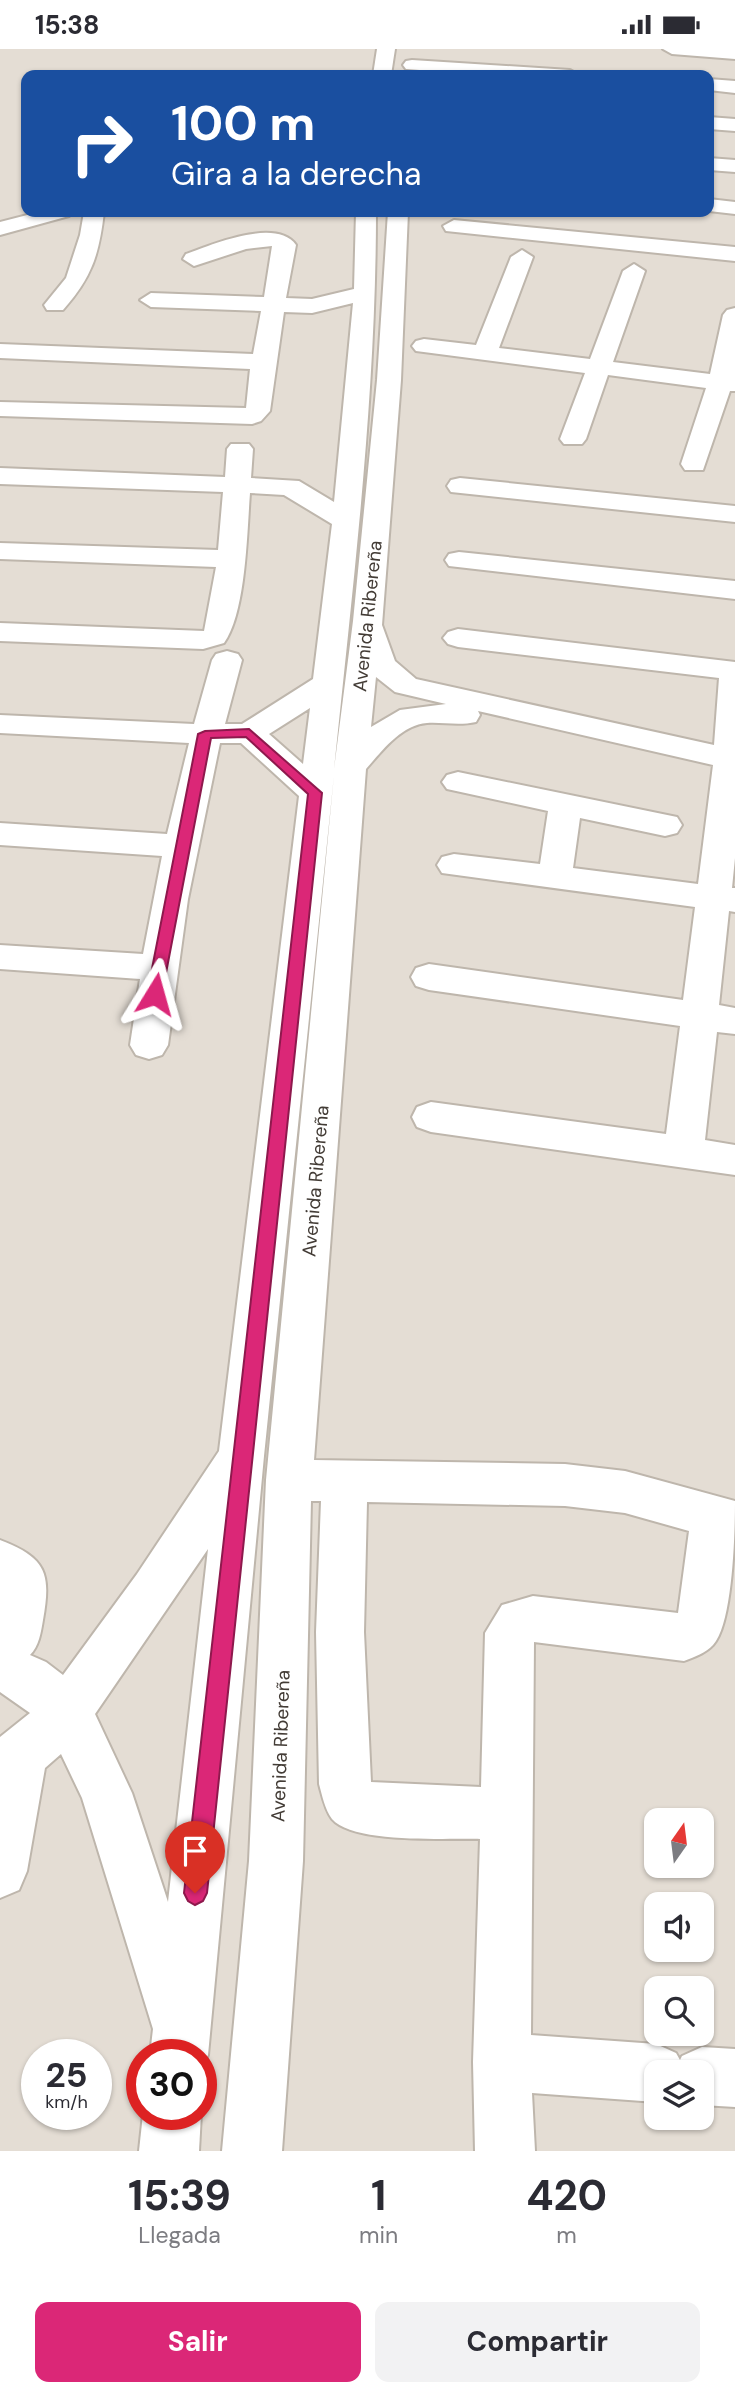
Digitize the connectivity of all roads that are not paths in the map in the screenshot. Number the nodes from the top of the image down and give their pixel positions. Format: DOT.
graph roads {
  1 [pos="386,49"];
  2 [pos="678,54"];
  3 [pos="735,54"];
  4 [pos="411,63"];
  5 [pos="383,70"];
  6 [pos="504,70"];
  7 [pos="714,85"];
  8 [pos="735,87"];
  9 [pos="714,123"];
  10 [pos="735,125"];
  11 [pos="714,164"];
  12 [pos="735,166"];
  13 [pos="714,206"];
  14 [pos="735,208"];
  15 [pos="44,217"];
  16 [pos="93,217"];
  17 [pos="366,217"];
  18 [pos="397,217"];
  19 [pos="454,226"];
  20 [pos="0,229"];
  21 [pos="735,254"];
  22 [pos="522,257"];
  23 [pos="194,259"];
  24 [pos="634,271"];
  25 [pos="151,300"];
  26 [pos="55,305"];
  27 [pos="276,306"];
  28 [pos="312,306"];
  29 [pos="373,313"];
  30 [pos="735,315"];
  31 [pos="424,346"];
  32 [pos="0,351"];
  33 [pos="485,353"];
  34 [pos="264,362"];
  35 [pos="600,366"];
  36 [pos="389,380"];
  37 [pos="728,383"];
  38 [pos="0,409"];
  39 [pos="573,439"];
  40 [pos="240,449"];
  41 [pos="694,464"];
  42 [pos="330,466"];
  43 [pos="0,476"];
  44 [pos="236,484"];
  45 [pos="460,486"];
  46 [pos="290,487"];
  47 [pos="735,514"];
  48 [pos="346,521"];
  49 [pos="0,551"];
  50 [pos="231,559"];
  51 [pos="460,560"];
  52 [pos="735,590"];
  53 [pos="368,621"];
  54 [pos="0,632"];
  55 [pos="458,638"];
  56 [pos="227,660"];
  57 [pos="735,671"];
  58 [pos="327,683"];
  59 [pos="407,701"];
  60 [pos="0,724"];
  61 [pos="249,733"];
  62 [pos="205,734"];
  63 [pos="351,765"];
  64 [pos="732,766"];
  65 [pos="457,782"];
  66 [pos="315,793"];
  67 [pos="565,803"];
  68 [pos="665,825"];
  69 [pos="0,834"];
  70 [pos="182,846"];
  71 [pos="454,865"];
  72 [pos="555,878"];
  73 [pos="724,899"];
  74 [pos="0,957"];
  75 [pos="158,968"];
  76 [pos="429,977"];
  77 [pos="718,1019"];
  78 [pos="149,1045"];
  79 [pos="431,1117"];
  80 [pos="684,1152"];
  81 [pos="735,1160"];
  82 [pos="241,1456"];
  83 [pos="289,1480"];
  84 [pos="345,1480"];
  85 [pos="724,1520"];
  86 [pos="0,1562"];
  87 [pos="0,1648"];
  88 [pos="0,1667"];
  89 [pos="67,1710"];
  90 [pos="10,1761"];
  91 [pos="505,1814"];
  92 [pos="1,1859"];
  93 [pos="179,2039"];
  94 [pos="180,2039"];
  95 [pos="502,2062"];
  96 [pos="644,2072"];
  97 [pos="714,2077"];
  98 [pos="735,2078"];
  99 [pos="171,2130"];
  100 [pos="169,2151"];
  101 [pos="252,2151"];
  102 [pos="505,2151"];
  1 -- 5 [label="street"];
  2 -- 3 [label="street"];
  4 -- 6 [label="street"];
  7 -- 8 [label="street"];
  9 -- 10 [label="street"];
  11 -- 12 [label="street"];
  13 -- 14 [label="street"];
  15 -- 20 [label="street"];
  16 -- 26 [label="street"];
  17 -- 29 [label="street, Avenida Ribereña"];
  18 -- 29 [label="street, Avenida Ribereña"];
  19 -- 21 [label="street"];
  22 -- 33 [label="street"];
  23 -- 27 [label="street"];
  24 -- 35 [label="street"];
  25 -- 27 [label="street"];
  27 -- 28 [label="street"];
  27 -- 34 [label="street"];
  28 -- 29 [label="street"];
  28 -- 29 [label="street"];
  29 -- 31 [label="street"];
  29 -- 36 [label="street, Avenida Ribereña"];
  29 -- 42 [label="street, Avenida Ribereña"];
  30 -- 37 [label="street"];
  31 -- 33 [label="street"];
  31 -- 36 [label="street"];
  32 -- 34 [label="street"];
  33 -- 35 [label="street"];
  34 -- 38 [label="street"];
  35 -- 37 [label="street"];
  35 -- 39 [label="street"];
  36 -- 53 [label="street, Avenida Ribereña"];
  37 -- 41 [label="street"];
  40 -- 44 [label="street"];
  42 -- 46 [label="street"];
  42 -- 48 [label="street, Avenida Ribereña"];
  43 -- 44 [label="street"];
  44 -- 46 [label="street"];
  44 -- 50 [label="street"];
  45 -- 47 [label="street"];
  46 -- 48 [label="street"];
  48 -- 58 [label="street, Avenida Ribereña"];
  49 -- 50 [label="street"];
  50 -- 54 [label="street"];
  51 -- 52 [label="street"];
  53 -- 59 [label="street"];
  53 -- 63 [label="street, Avenida Ribereña"];
  55 -- 57 [label="street"];
  56 -- 62 [label="street"];
  57 -- 64 [label="street"];
  58 -- 61 [label="street"];
  58 -- 66 [label="street, Avenida Ribereña"];
  59 -- 63 [label="street"];
  59 -- 64 [label="street"];
  60 -- 62 [label="street"];
  61 -- 62 [label="street"];
  61 -- 66 [label="street"];
  62 -- 70 [label="street"];
  63 -- 83 [label="street, Avenida Ribereña"];
  64 -- 73 [label="street"];
  65 -- 67 [label="street"];
  66 -- 82 [label="street, Avenida Ribereña"];
  67 -- 68 [label="street"];
  67 -- 72 [label="street"];
  69 -- 70 [label="street"];
  70 -- 75 [label="street"];
  71 -- 72 [label="street"];
  72 -- 73 [label="street"];
  73 -- 77 [label="street"];
  74 -- 75 [label="street"];
  75 -- 78 [label="street"];
  76 -- 77 [label="street"];
  77 -- 80 [label="street"];
  79 -- 80 [label="street"];
  80 -- 81 [label="street"];
  82 -- 89 [label="street"];
  82 -- 94 [label="street, Avenida Ribereña"];
  83 -- 84 [label="street"];
  83 -- 101 [label="street, Avenida Ribereña"];
  84 -- 85 [label="street"];
  84 -- 91 [label="street"];
  85 -- 91 [label="street"];
  86 -- 87 [label="street"];
  88 -- 89 [label="street"];
  89 -- 90 [label="street"];
  89 -- 93 [label="street"];
  90 -- 92 [label="street"];
  91 -- 95 [label="street"];
  95 -- 96 [label="street"];
  95 -- 102 [label="street"];
  97 -- 98 [label="street"];
  99 -- 100 [label="street"];
}
